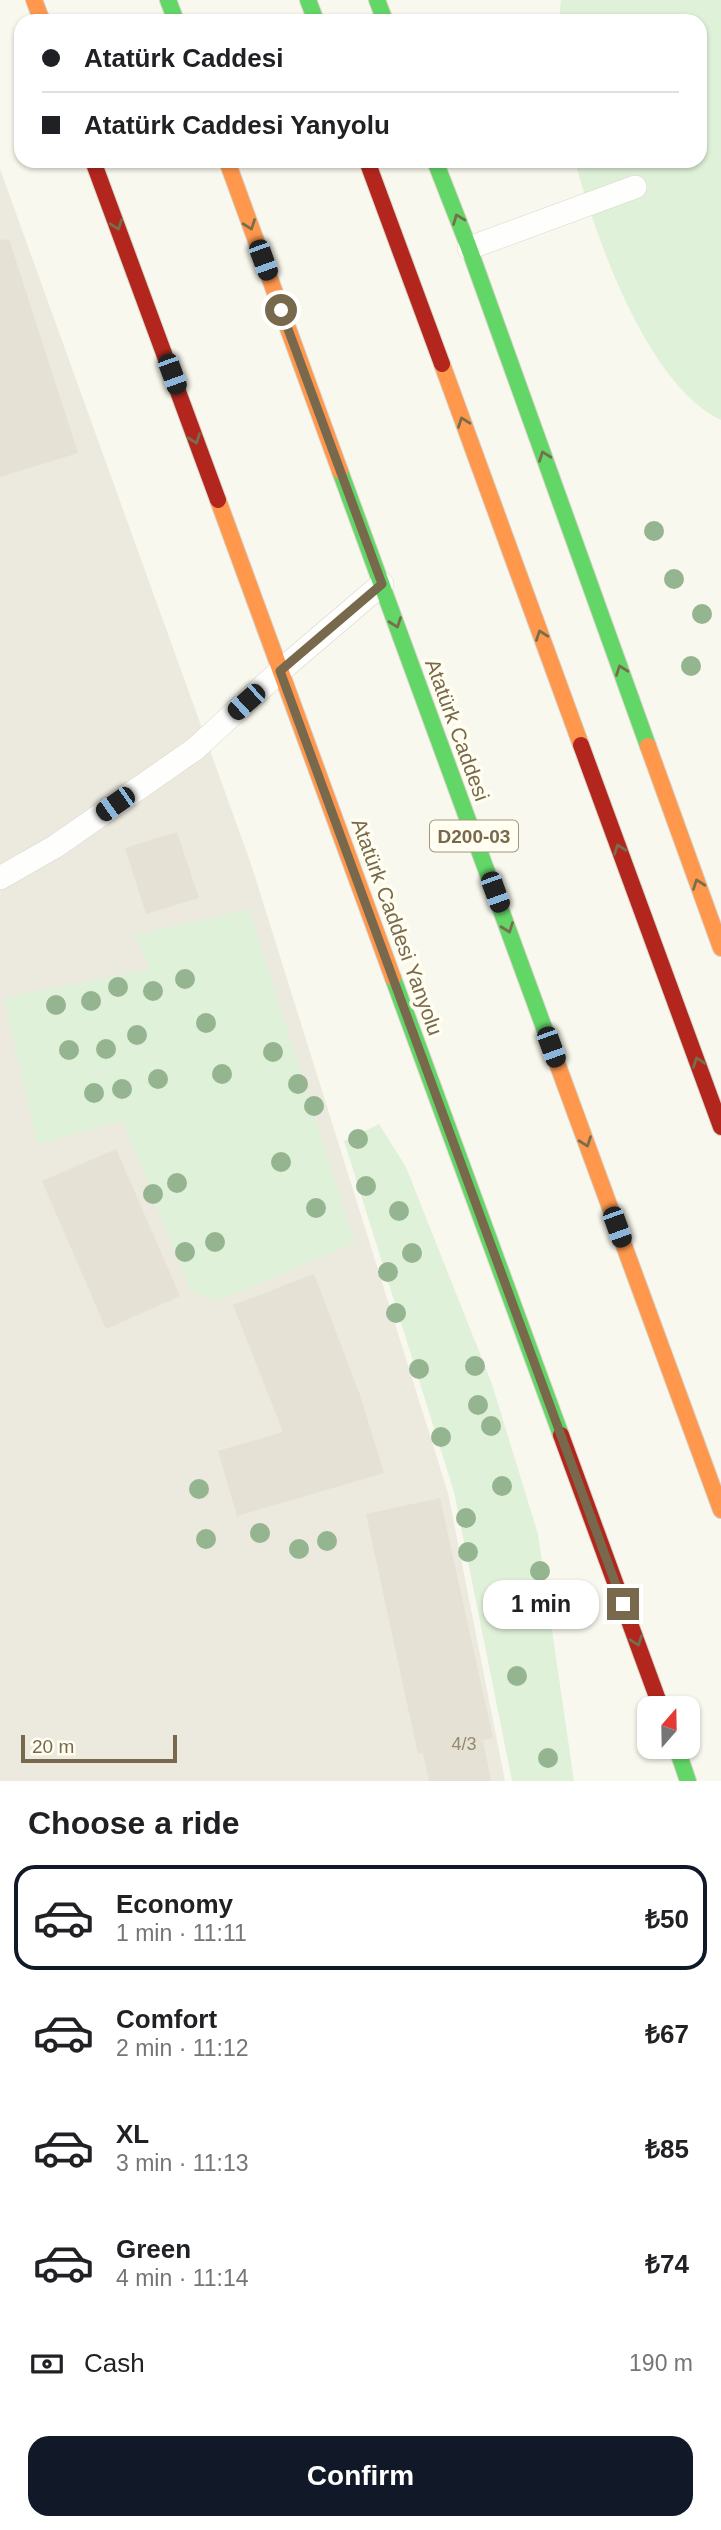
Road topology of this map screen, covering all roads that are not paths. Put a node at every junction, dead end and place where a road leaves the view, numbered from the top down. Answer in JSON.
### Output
{"nodes":[{"id":1,"x":96,"y":168,"type":"edge"},
{"id":2,"x":230,"y":168,"type":"edge"},
{"id":3,"x":370,"y":168,"type":"edge"},
{"id":4,"x":438,"y":168,"type":"edge"},
{"id":5,"x":635,"y":187,"type":"dead end"},
{"id":6,"x":469,"y":248,"type":"junction"},
{"id":7,"x":382,"y":584,"type":"junction"},
{"id":8,"x":280,"y":671,"type":"junction"},
{"id":9,"x":0,"y":878,"type":"edge"},
{"id":10,"x":721,"y":948,"type":"edge"},
{"id":11,"x":721,"y":1126,"type":"edge"},
{"id":12,"x":721,"y":1510,"type":"edge"},
{"id":13,"x":658,"y":1696,"type":"edge"},
{"id":14,"x":680,"y":1759,"type":"edge"},
{"id":15,"x":688,"y":1781,"type":"edge"}],
"edges":[{"from":1,"to":8,"type":"main road","name":"Atatürk Caddesi Yanyolu","one_way":true},
{"from":2,"to":7,"type":"main road","name":"Atatürk Caddesi","number":"D200-03","one_way":true},
{"from":11,"to":3,"type":"main road","one_way":true},
{"from":6,"to":4,"type":"main road","one_way":true},
{"from":5,"to":6,"type":"lane"},
{"from":10,"to":6,"type":"main road","one_way":true},
{"from":7,"to":8,"type":"lane"},
{"from":7,"to":12,"type":"main road","name":"Atatürk Caddesi","number":"D200-03","one_way":true},
{"from":8,"to":9,"type":"lane"},
{"from":8,"to":13,"type":"main road","name":"Atatürk Caddesi Yanyolu","one_way":true},
{"from":14,"to":15,"type":"main road"}]}
